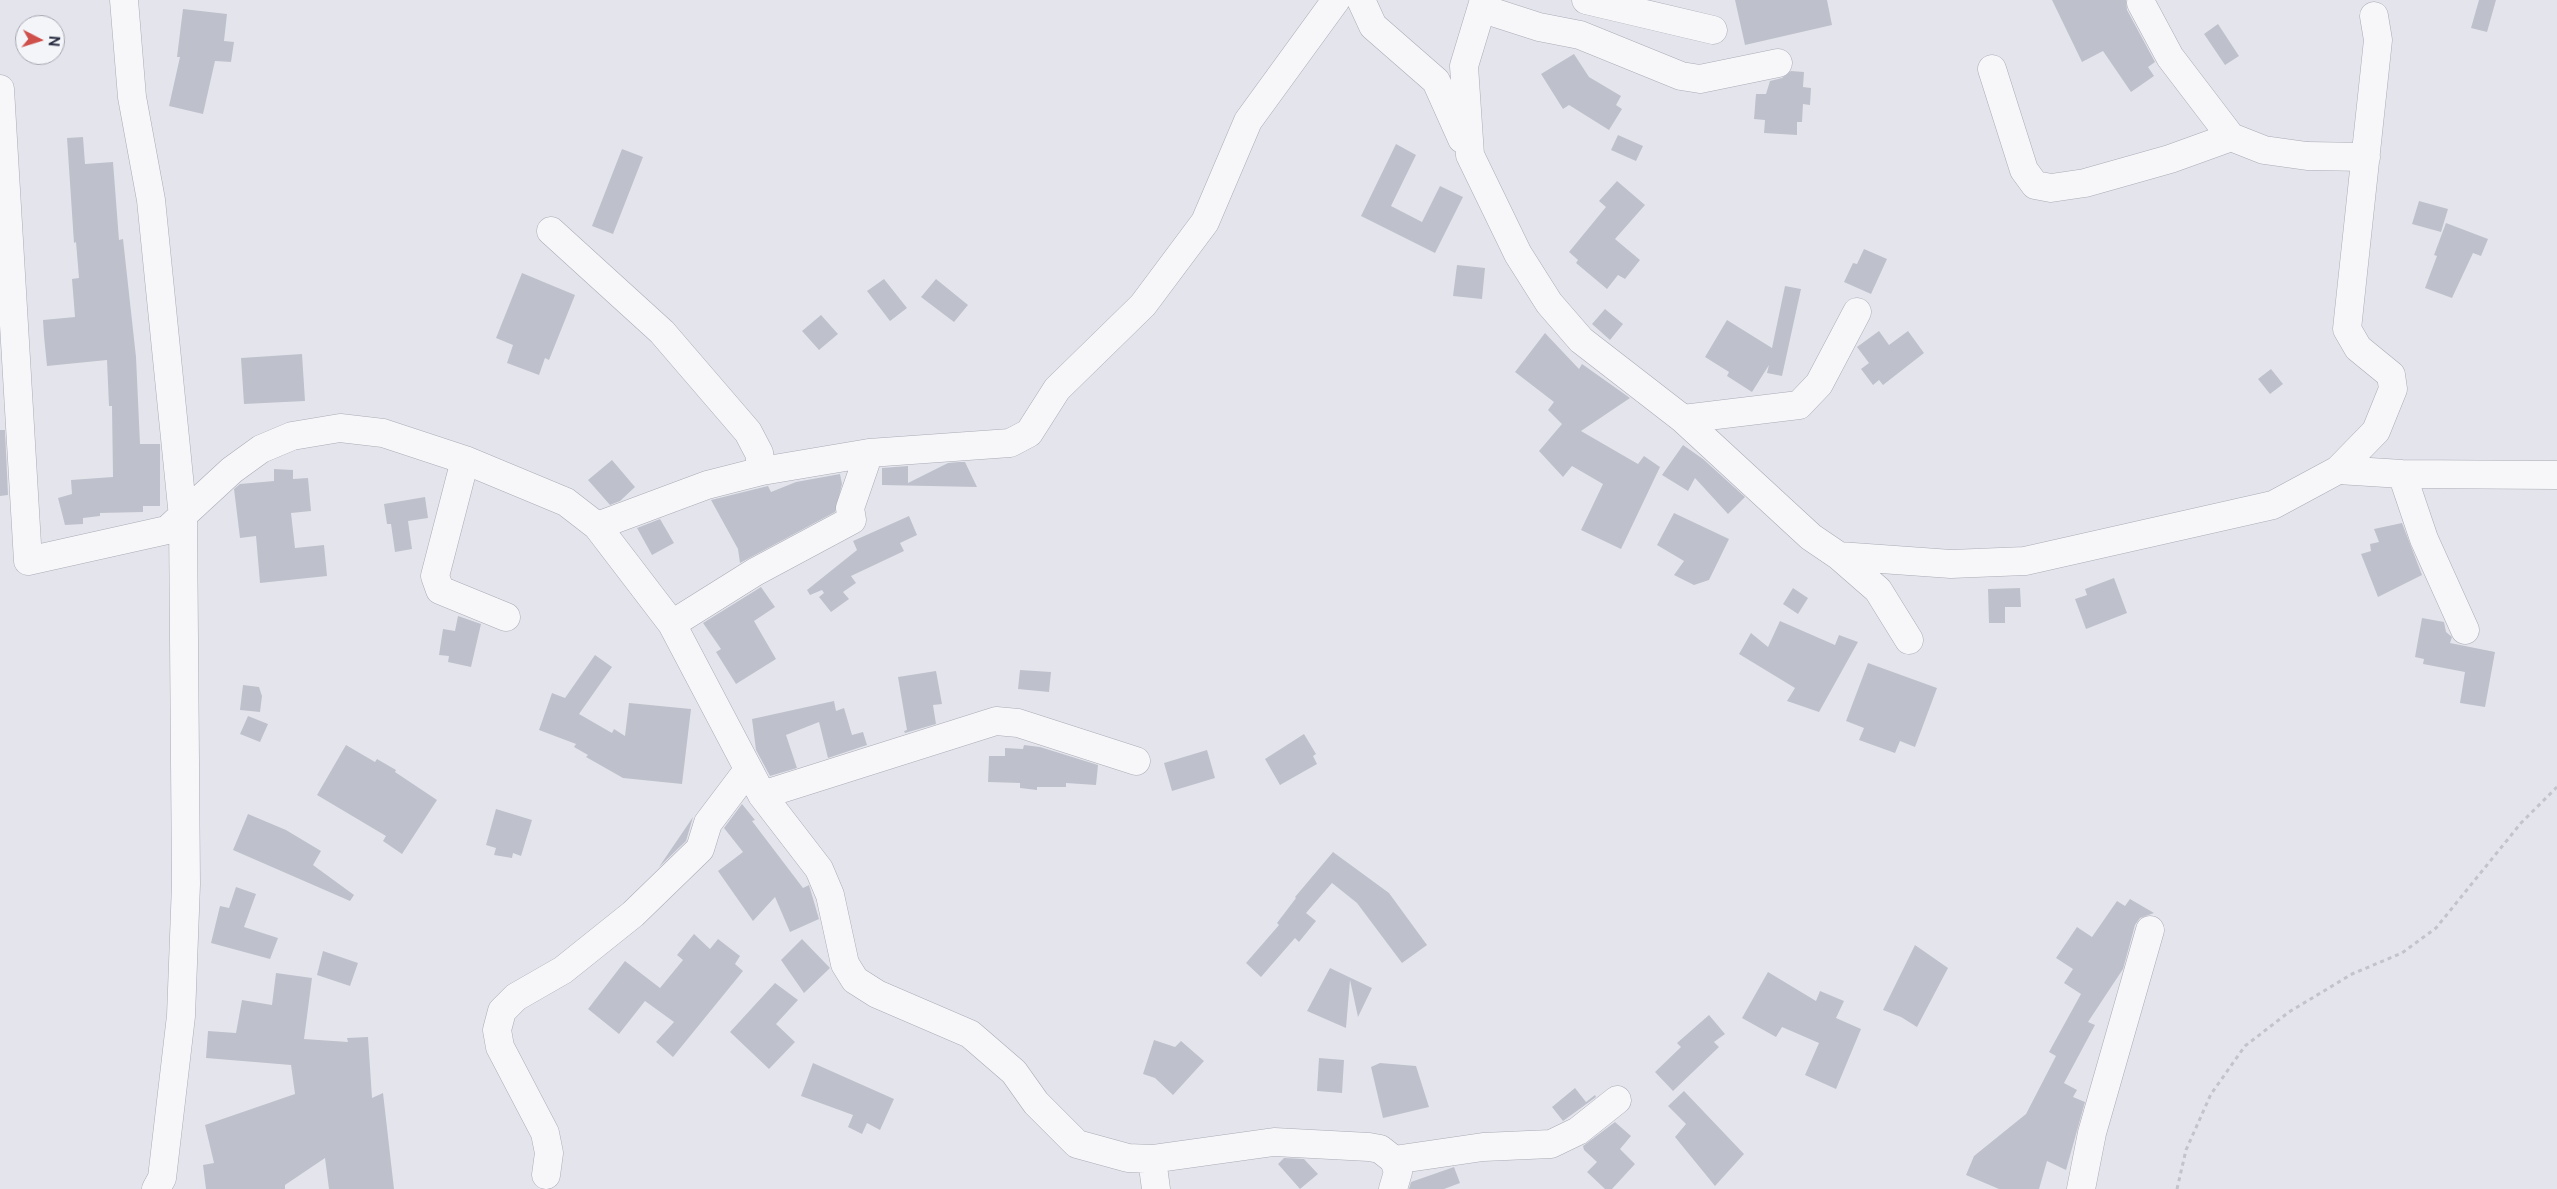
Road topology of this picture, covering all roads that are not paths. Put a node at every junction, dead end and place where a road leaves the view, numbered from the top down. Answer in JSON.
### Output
{"nodes":[{"id":1,"x":124,"y":0,"type":"edge"},
{"id":2,"x":1336,"y":0,"type":"edge"},
{"id":3,"x":1361,"y":0,"type":"edge"},
{"id":4,"x":1586,"y":0,"type":"edge"},
{"id":5,"x":2141,"y":3,"type":"dead end"},
{"id":6,"x":1484,"y":4,"type":"edge"},
{"id":7,"x":2374,"y":16,"type":"dead end"},
{"id":8,"x":1713,"y":30,"type":"dead end"},
{"id":9,"x":1778,"y":64,"type":"dead end"},
{"id":10,"x":1992,"y":69,"type":"dead end"},
{"id":11,"x":0,"y":89,"type":"edge"},
{"id":12,"x":2231,"y":137,"type":"junction"},
{"id":13,"x":1470,"y":155,"type":"junction"},
{"id":14,"x":2366,"y":157,"type":"junction"},
{"id":15,"x":551,"y":231,"type":"dead end"},
{"id":16,"x":1857,"y":312,"type":"dead end"},
{"id":17,"x":1683,"y":419,"type":"junction"},
{"id":18,"x":869,"y":453,"type":"junction"},
{"id":19,"x":465,"y":460,"type":"junction"},
{"id":20,"x":2338,"y":470,"type":"junction"},
{"id":21,"x":762,"y":471,"type":"junction"},
{"id":22,"x":2402,"y":474,"type":"junction"},
{"id":23,"x":2557,"y":475,"type":"edge"},
{"id":24,"x":184,"y":517,"type":"junction"},
{"id":25,"x":597,"y":526,"type":"junction"},
{"id":26,"x":1839,"y":556,"type":"junction"},
{"id":27,"x":506,"y":617,"type":"dead end"},
{"id":28,"x":672,"y":624,"type":"junction"},
{"id":29,"x":2465,"y":630,"type":"dead end"},
{"id":30,"x":1909,"y":640,"type":"dead end"},
{"id":31,"x":1136,"y":761,"type":"dead end"},
{"id":32,"x":748,"y":770,"type":"junction"},
{"id":33,"x":762,"y":795,"type":"junction"},
{"id":34,"x":2150,"y":930,"type":"dead end"},
{"id":35,"x":1617,"y":1100,"type":"dead end"},
{"id":36,"x":1152,"y":1159,"type":"junction"},
{"id":37,"x":1394,"y":1160,"type":"junction"},
{"id":38,"x":546,"y":1175,"type":"dead end"},
{"id":39,"x":160,"y":1185,"type":"edge"},
{"id":40,"x":1156,"y":1189,"type":"edge"},
{"id":41,"x":1392,"y":1189,"type":"edge"},
{"id":42,"x":2081,"y":1189,"type":"edge"}],
"edges":[{"from":1,"to":24,"type":"street"},
{"from":2,"to":18,"type":"street"},
{"from":3,"to":13,"type":"street"},
{"from":4,"to":8,"type":"street"},
{"from":5,"to":12,"type":"street"},
{"from":6,"to":9,"type":"street"},
{"from":6,"to":13,"type":"street"},
{"from":7,"to":14,"type":"street"},
{"from":10,"to":12,"type":"street"},
{"from":11,"to":24,"type":"street"},
{"from":12,"to":14,"type":"street"},
{"from":13,"to":17,"type":"street"},
{"from":14,"to":20,"type":"street"},
{"from":15,"to":21,"type":"street"},
{"from":16,"to":17,"type":"street"},
{"from":17,"to":26,"type":"street"},
{"from":18,"to":21,"type":"street"},
{"from":18,"to":28,"type":"street"},
{"from":19,"to":24,"type":"street"},
{"from":19,"to":25,"type":"street"},
{"from":19,"to":27,"type":"street"},
{"from":20,"to":22,"type":"street"},
{"from":20,"to":26,"type":"street"},
{"from":21,"to":25,"type":"street"},
{"from":22,"to":23,"type":"street"},
{"from":22,"to":29,"type":"street"},
{"from":24,"to":39,"type":"street"},
{"from":25,"to":28,"type":"street"},
{"from":26,"to":30,"type":"street"},
{"from":28,"to":32,"type":"street"},
{"from":31,"to":33,"type":"street"},
{"from":32,"to":33,"type":"street"},
{"from":32,"to":38,"type":"street"},
{"from":33,"to":36,"type":"street"},
{"from":34,"to":42,"type":"street"},
{"from":35,"to":37,"type":"street"},
{"from":36,"to":37,"type":"street"},
{"from":36,"to":40,"type":"street"},
{"from":37,"to":41,"type":"street"}]}
